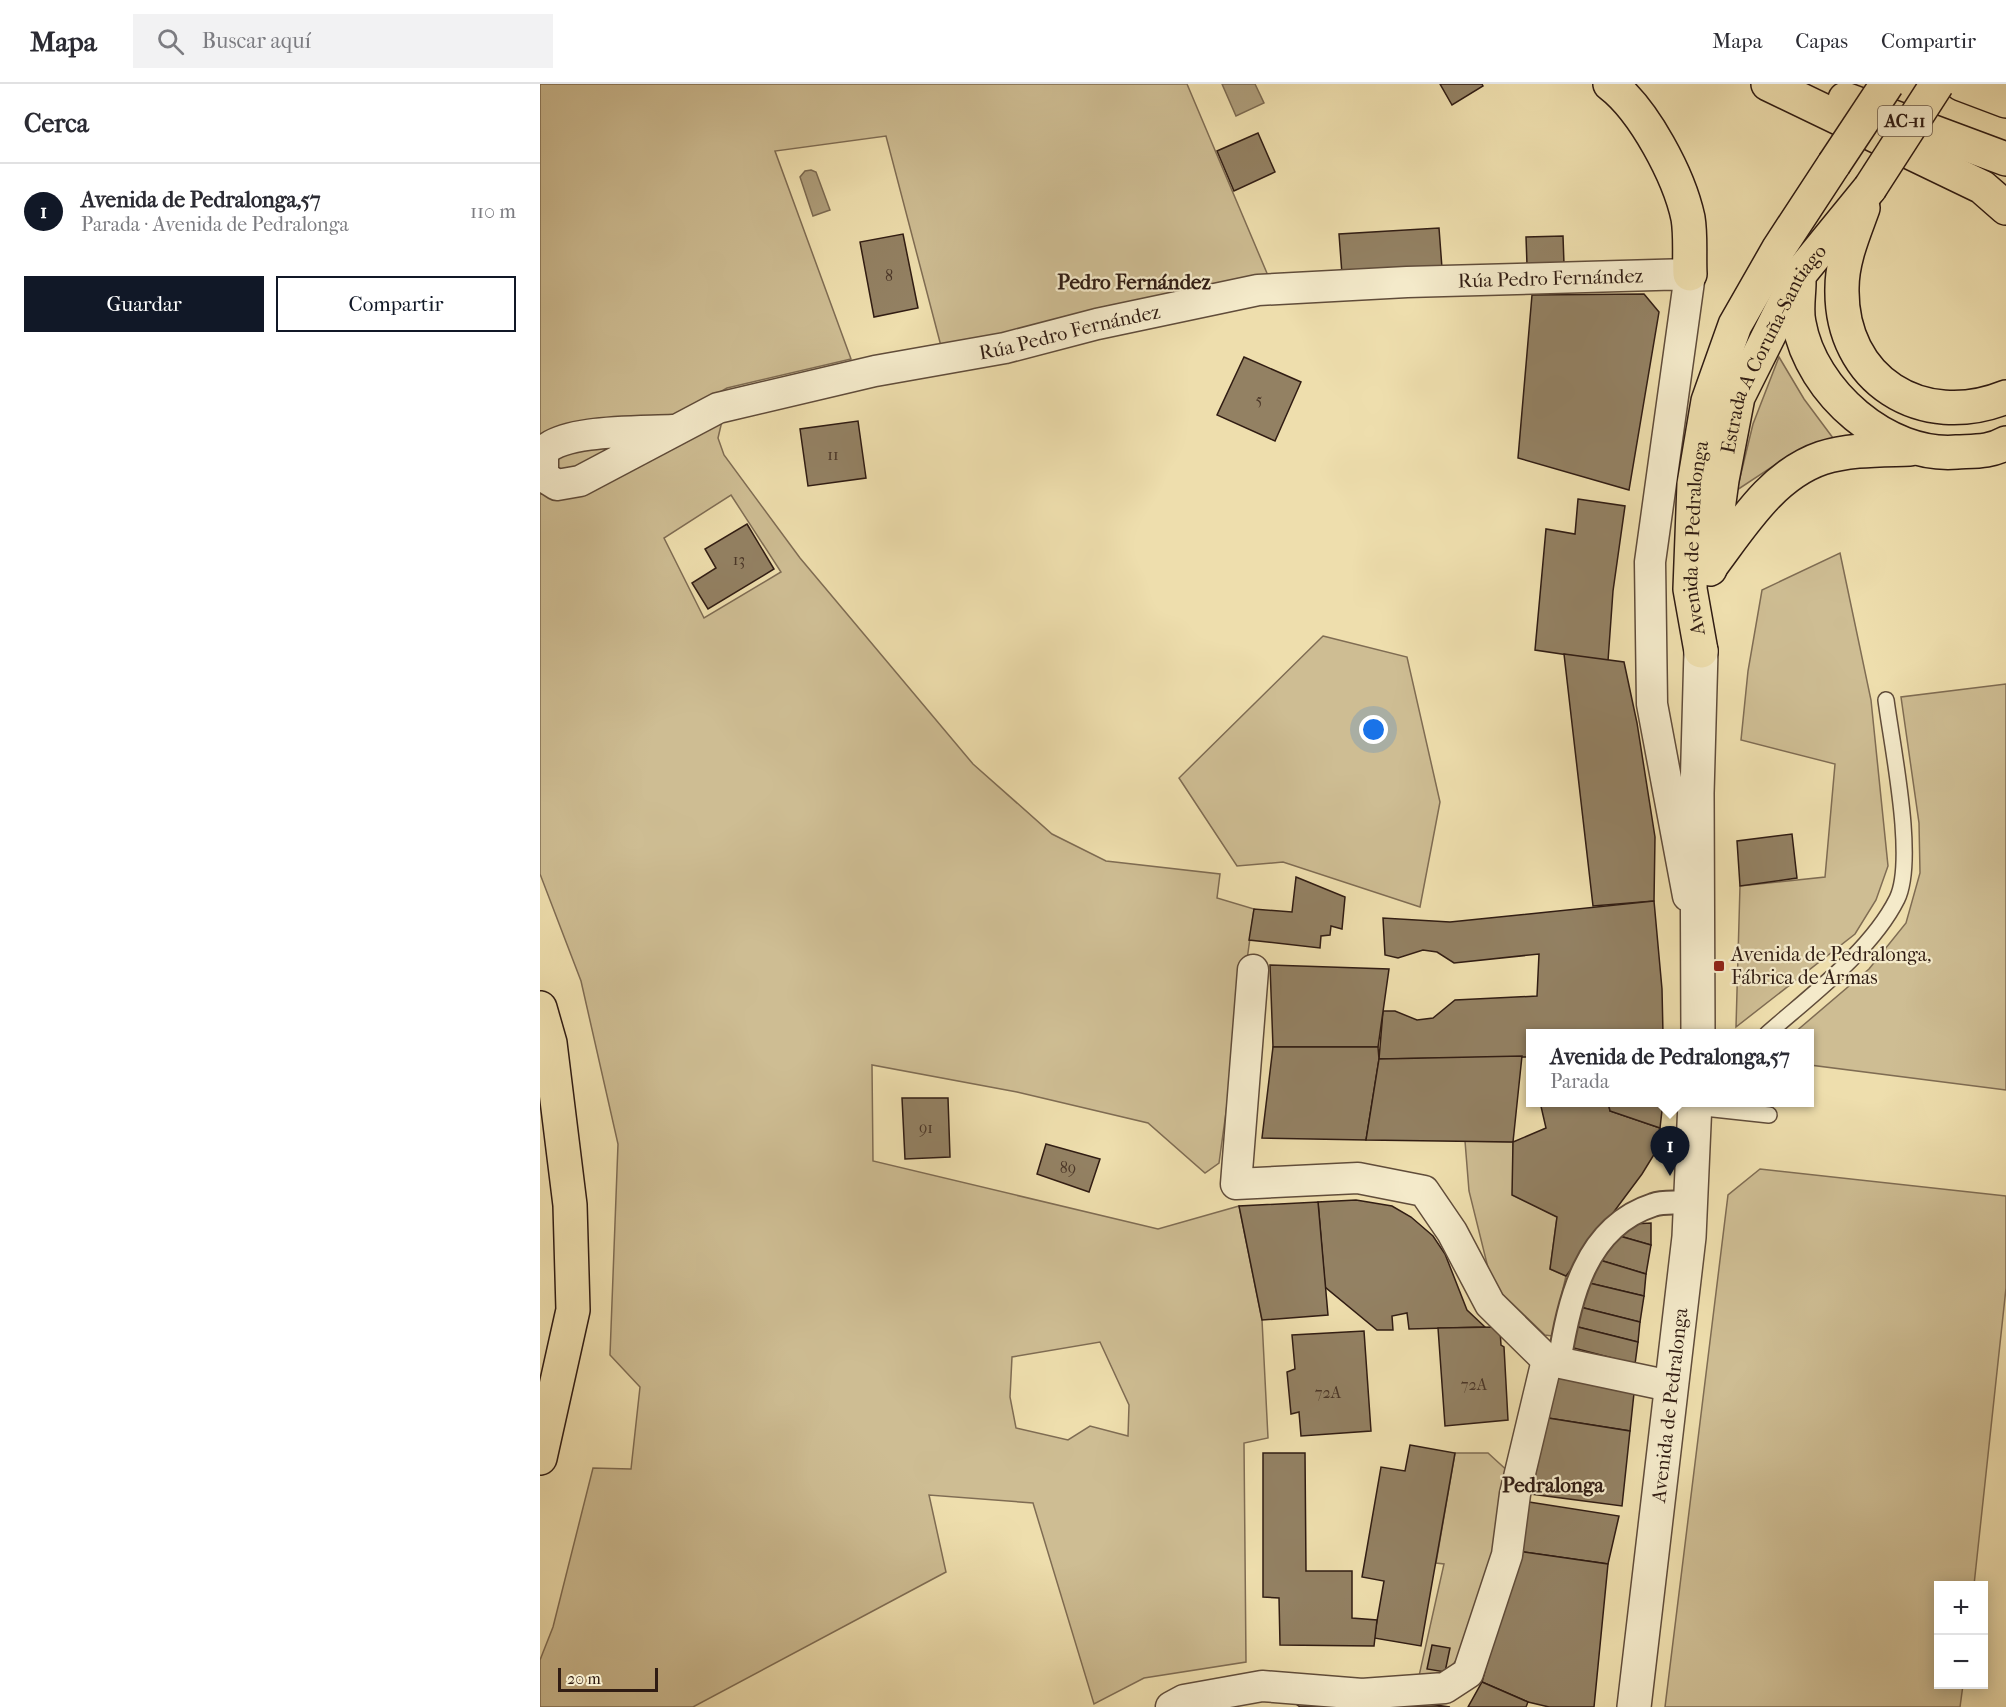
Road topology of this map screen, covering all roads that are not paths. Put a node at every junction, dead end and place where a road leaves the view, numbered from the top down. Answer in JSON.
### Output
{"nodes":[{"id":1,"x":1610,"y":84,"type":"edge"},
{"id":2,"x":1768,"y":84,"type":"edge"},
{"id":3,"x":1804,"y":84,"type":"edge"},
{"id":4,"x":1887,"y":84,"type":"edge"},
{"id":5,"x":1937,"y":84,"type":"edge"},
{"id":6,"x":1961,"y":84,"type":"edge"},
{"id":7,"x":1993,"y":84,"type":"edge"},
{"id":8,"x":2006,"y":91,"type":"edge"},
{"id":9,"x":2006,"y":101,"type":"edge"},
{"id":10,"x":2006,"y":159,"type":"edge"},
{"id":11,"x":1834,"y":164,"type":"junction"},
{"id":12,"x":1870,"y":188,"type":"junction"},
{"id":13,"x":2006,"y":208,"type":"edge"},
{"id":14,"x":1690,"y":274,"type":"junction"},
{"id":15,"x":1798,"y":275,"type":"junction"},
{"id":16,"x":2006,"y":397,"type":"edge"},
{"id":17,"x":673,"y":430,"type":"dead end"},
{"id":18,"x":2006,"y":443,"type":"edge"},
{"id":19,"x":1919,"y":449,"type":"junction"},
{"id":20,"x":1710,"y":567,"type":"junction"},
{"id":21,"x":1701,"y":651,"type":"junction"},
{"id":22,"x":1886,"y":699,"type":"dead end"},
{"id":23,"x":1698,"y":946,"type":"junction"},
{"id":24,"x":1253,"y":970,"type":"dead end"},
{"id":25,"x":540,"y":1008,"type":"edge"},
{"id":26,"x":1698,"y":1029,"type":"edge"},
{"id":27,"x":1773,"y":1029,"type":"edge"},
{"id":28,"x":1695,"y":1107,"type":"edge"},
{"id":29,"x":1741,"y":1107,"type":"edge"},
{"id":30,"x":1769,"y":1115,"type":"dead end"},
{"id":31,"x":1690,"y":1203,"type":"junction"},
{"id":32,"x":1553,"y":1361,"type":"junction"},
{"id":33,"x":1670,"y":1386,"type":"junction"},
{"id":34,"x":540,"y":1458,"type":"edge"},
{"id":35,"x":1171,"y":1707,"type":"edge"},
{"id":36,"x":1634,"y":1707,"type":"edge"}],
"edges":[{"from":1,"to":14,"type":"main road"},
{"from":2,"to":13,"type":"main road"},
{"from":3,"to":10,"type":"main road","number":"AC-11"},
{"from":4,"to":11,"type":"main road","bridge":true},
{"from":5,"to":12,"type":"main road","name":"Estrada A Coruña-Santiago","bridge":true},
{"from":6,"to":9,"type":"main road"},
{"from":7,"to":8,"type":"main road"},
{"from":11,"to":15,"type":"main road"},
{"from":11,"to":21,"type":"main road","name":"Avenida de Pedralonga"},
{"from":12,"to":15,"type":"main road","name":"Estrada A Coruña-Santiago"},
{"from":12,"to":16,"type":"main road"},
{"from":14,"to":17,"type":"street","name":"Rúa Pedro Fernández"},
{"from":14,"to":23,"type":"street","name":"Avenida de Pedralonga"},
{"from":15,"to":19,"type":"main road"},
{"from":15,"to":20,"type":"main road","name":"Estrada A Coruña-Santiago"},
{"from":18,"to":19,"type":"main road"},
{"from":19,"to":20,"type":"main road"},
{"from":20,"to":21,"type":"main road","name":"Estrada A Coruña-Santiago"},
{"from":21,"to":23,"type":"street","name":"Avenida de Pedralonga"},
{"from":22,"to":27,"type":"lane"},
{"from":23,"to":26,"type":"street","name":"Avenida de Pedralonga"},
{"from":24,"to":32,"type":"street"},
{"from":25,"to":34,"type":"main road"},
{"from":28,"to":31,"type":"street","name":"Avenida de Pedralonga"},
{"from":29,"to":30,"type":"lane"},
{"from":31,"to":32,"type":"street"},
{"from":31,"to":33,"type":"street","name":"Avenida de Pedralonga"},
{"from":32,"to":33,"type":"street"},
{"from":32,"to":35,"type":"street"},
{"from":33,"to":36,"type":"street","name":"Avenida de Pedralonga"}]}
